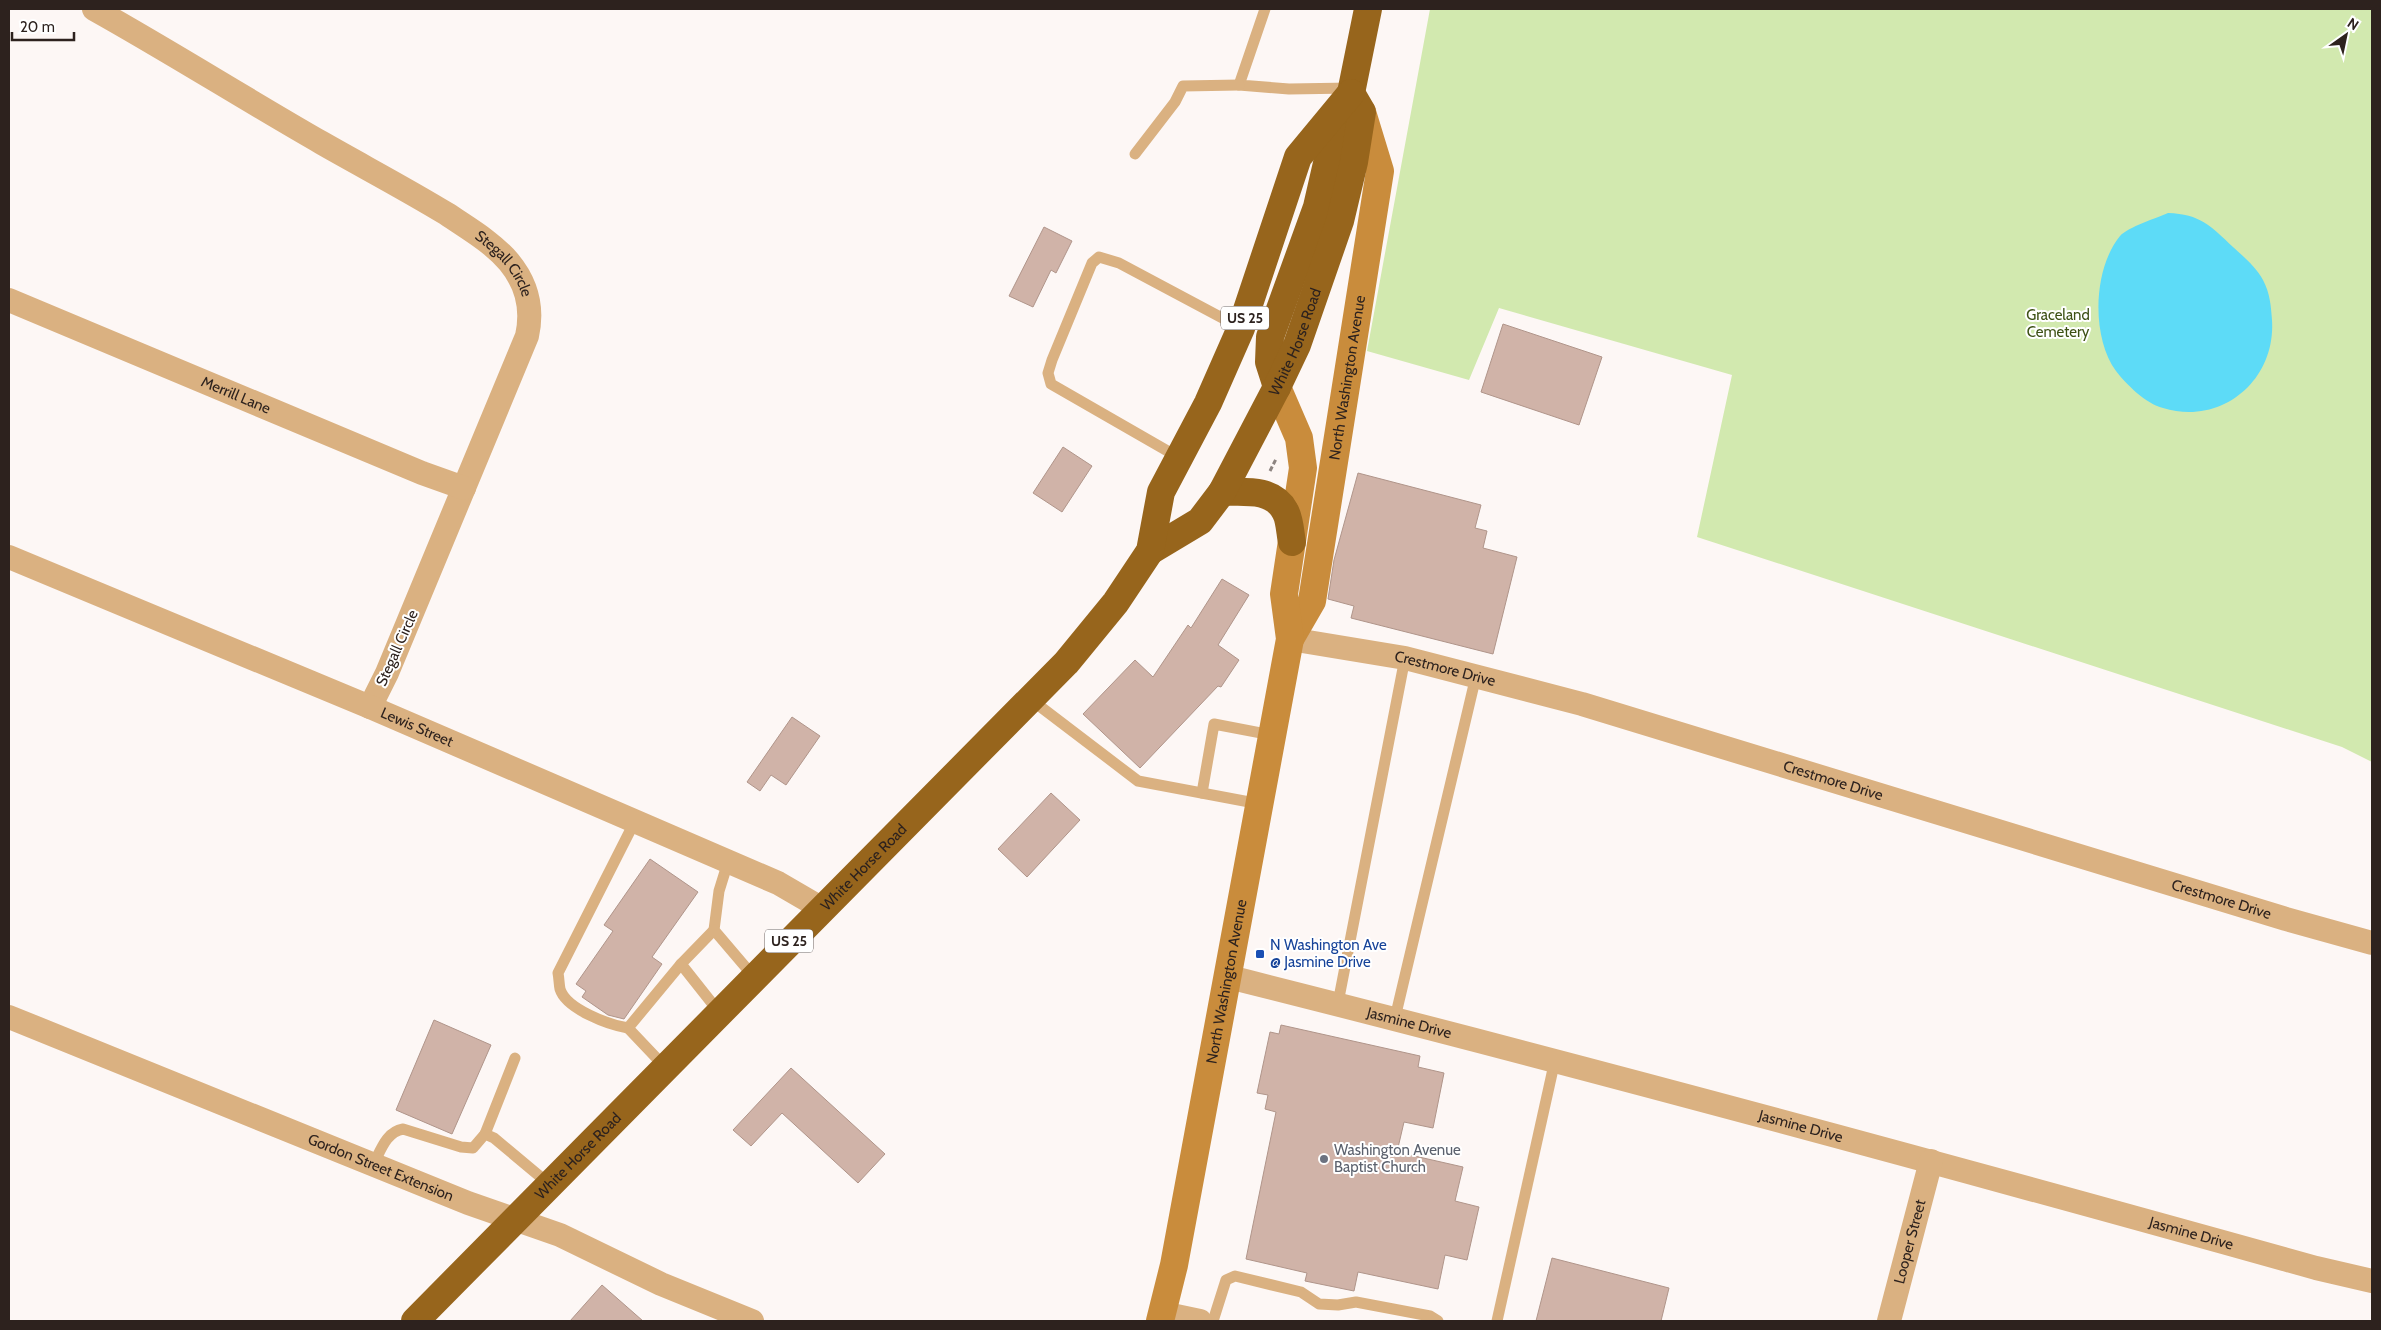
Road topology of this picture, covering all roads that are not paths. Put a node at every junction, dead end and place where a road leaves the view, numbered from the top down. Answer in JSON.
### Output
{"nodes":[{"id":1,"x":94,"y":9,"type":"edge"},
{"id":2,"x":1265,"y":9,"type":"edge"},
{"id":3,"x":1368,"y":9,"type":"edge"},
{"id":4,"x":1239,"y":85,"type":"junction"},
{"id":5,"x":1355,"y":98,"type":"junction"},
{"id":6,"x":1134,"y":154,"type":"dead end"},
{"id":7,"x":9,"y":300,"type":"edge"},
{"id":8,"x":1241,"y":328,"type":"junction"},
{"id":9,"x":1277,"y":387,"type":"junction"},
{"id":10,"x":1178,"y":457,"type":"junction"},
{"id":11,"x":464,"y":488,"type":"junction"},
{"id":12,"x":1222,"y":492,"type":"junction"},
{"id":13,"x":1292,"y":542,"type":"junction"},
{"id":14,"x":1150,"y":550,"type":"junction"},
{"id":15,"x":9,"y":557,"type":"edge"},
{"id":16,"x":1290,"y":639,"type":"junction"},
{"id":17,"x":1405,"y":658,"type":"junction"},
{"id":18,"x":1476,"y":676,"type":"junction"},
{"id":19,"x":1029,"y":698,"type":"junction"},
{"id":20,"x":370,"y":707,"type":"junction"},
{"id":21,"x":1272,"y":736,"type":"junction"},
{"id":22,"x":1202,"y":793,"type":"junction"},
{"id":23,"x":1260,"y":804,"type":"junction"},
{"id":24,"x":635,"y":821,"type":"junction"},
{"id":25,"x":728,"y":862,"type":"junction"},
{"id":26,"x":821,"y":908,"type":"junction"},
{"id":27,"x":714,"y":930,"type":"junction"},
{"id":28,"x":2372,"y":942,"type":"edge"},
{"id":29,"x":681,"y":964,"type":"junction"},
{"id":30,"x":1228,"y":976,"type":"junction"},
{"id":31,"x":754,"y":977,"type":"junction"},
{"id":32,"x":1338,"y":1003,"type":"junction"},
{"id":33,"x":719,"y":1012,"type":"junction"},
{"id":34,"x":9,"y":1018,"type":"edge"},
{"id":35,"x":1395,"y":1018,"type":"junction"},
{"id":36,"x":628,"y":1028,"type":"junction"},
{"id":37,"x":515,"y":1058,"type":"dead end"},
{"id":38,"x":1555,"y":1060,"type":"junction"},
{"id":39,"x":664,"y":1067,"type":"junction"},
{"id":40,"x":485,"y":1134,"type":"junction"},
{"id":41,"x":1931,"y":1161,"type":"junction"},
{"id":42,"x":373,"y":1164,"type":"junction"},
{"id":43,"x":548,"y":1184,"type":"junction"},
{"id":44,"x":516,"y":1219,"type":"junction"},
{"id":45,"x":2372,"y":1281,"type":"edge"},
{"id":46,"x":1161,"y":1317,"type":"edge"},
{"id":47,"x":415,"y":1321,"type":"edge"},
{"id":48,"x":752,"y":1321,"type":"edge"},
{"id":49,"x":1200,"y":1321,"type":"edge"},
{"id":50,"x":1213,"y":1321,"type":"edge"},
{"id":51,"x":1438,"y":1321,"type":"edge"},
{"id":52,"x":1497,"y":1321,"type":"edge"},
{"id":53,"x":1889,"y":1321,"type":"edge"}],
"edges":[{"from":1,"to":11,"type":"street","name":"Stegall Circle"},
{"from":2,"to":4,"type":"lane"},
{"from":3,"to":5,"type":"highway","name":"White Horse Road","number":"US 25"},
{"from":4,"to":5,"type":"lane"},
{"from":4,"to":6,"type":"lane"},
{"from":5,"to":8,"type":"highway","name":"White Horse Road","number":"US 25"},
{"from":5,"to":9,"type":"highway"},
{"from":5,"to":16,"type":"main road","name":"North Washington Avenue"},
{"from":7,"to":11,"type":"street","name":"Merrill Lane"},
{"from":8,"to":10,"type":"highway","name":"White Horse Road","number":"US 25"},
{"from":8,"to":10,"type":"lane"},
{"from":9,"to":12,"type":"highway","name":"White Horse Road","number":"US 25"},
{"from":9,"to":13,"type":"main road","name":"North Washington Avenue"},
{"from":10,"to":14,"type":"highway","name":"White Horse Road","number":"US 25"},
{"from":11,"to":20,"type":"street","name":"Stegall Circle"},
{"from":12,"to":13,"type":"highway"},
{"from":12,"to":14,"type":"highway","name":"White Horse Road","number":"US 25"},
{"from":13,"to":16,"type":"main road","name":"North Washington Avenue"},
{"from":14,"to":19,"type":"highway","name":"White Horse Road","number":"US 25"},
{"from":15,"to":20,"type":"street","name":"Lewis Street"},
{"from":16,"to":17,"type":"street","name":"Crestmore Drive"},
{"from":16,"to":21,"type":"main road","name":"North Washington Avenue"},
{"from":17,"to":18,"type":"street","name":"Crestmore Drive"},
{"from":17,"to":32,"type":"lane"},
{"from":18,"to":28,"type":"street","name":"Crestmore Drive"},
{"from":18,"to":35,"type":"lane"},
{"from":19,"to":22,"type":"lane"},
{"from":19,"to":26,"type":"highway","name":"White Horse Road","number":"US 25"},
{"from":20,"to":24,"type":"street","name":"Lewis Street"},
{"from":21,"to":22,"type":"lane"},
{"from":21,"to":23,"type":"main road","name":"North Washington Avenue"},
{"from":22,"to":23,"type":"lane"},
{"from":23,"to":30,"type":"main road","name":"North Washington Avenue"},
{"from":24,"to":25,"type":"street","name":"Lewis Street"},
{"from":24,"to":36,"type":"lane"},
{"from":25,"to":26,"type":"street","name":"Lewis Street"},
{"from":25,"to":27,"type":"lane"},
{"from":26,"to":31,"type":"highway","name":"White Horse Road","number":"US 25"},
{"from":27,"to":29,"type":"lane"},
{"from":27,"to":31,"type":"lane"},
{"from":29,"to":33,"type":"lane"},
{"from":29,"to":36,"type":"lane"},
{"from":30,"to":32,"type":"street","name":"Jasmine Drive"},
{"from":30,"to":46,"type":"main road","name":"North Washington Avenue"},
{"from":31,"to":33,"type":"highway","name":"White Horse Road","number":"US 25"},
{"from":32,"to":35,"type":"street","name":"Jasmine Drive"},
{"from":33,"to":39,"type":"highway","name":"White Horse Road","number":"US 25"},
{"from":34,"to":42,"type":"street","name":"Gordon Street Extension"},
{"from":35,"to":38,"type":"street","name":"Jasmine Drive"},
{"from":36,"to":39,"type":"lane"},
{"from":37,"to":40,"type":"lane"},
{"from":38,"to":41,"type":"street","name":"Jasmine Drive"},
{"from":38,"to":52,"type":"lane"},
{"from":39,"to":43,"type":"highway","name":"White Horse Road","number":"US 25"},
{"from":40,"to":42,"type":"lane"},
{"from":40,"to":43,"type":"lane"},
{"from":41,"to":45,"type":"street","name":"Jasmine Drive"},
{"from":41,"to":53,"type":"street","name":"Looper Street"},
{"from":42,"to":44,"type":"street","name":"Gordon Street Extension"},
{"from":43,"to":44,"type":"highway","name":"White Horse Road","number":"US 25"},
{"from":44,"to":47,"type":"highway","name":"White Horse Road","number":"US 25"},
{"from":44,"to":48,"type":"street","name":"Gordon Street Extension"},
{"from":46,"to":49,"type":"street"},
{"from":50,"to":51,"type":"lane"}]}
